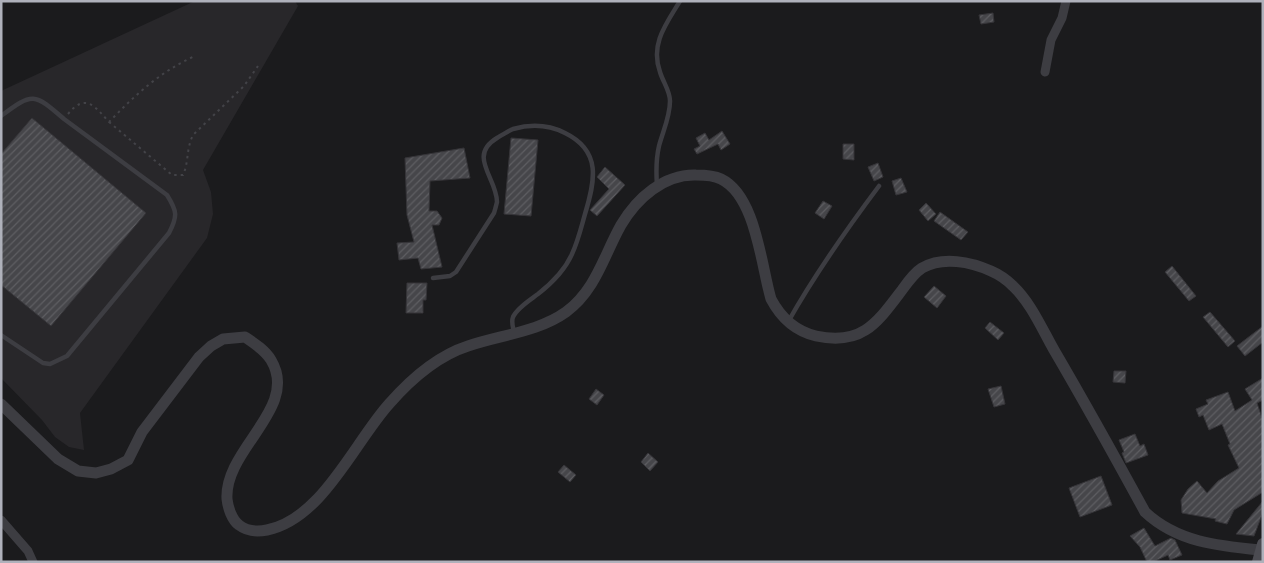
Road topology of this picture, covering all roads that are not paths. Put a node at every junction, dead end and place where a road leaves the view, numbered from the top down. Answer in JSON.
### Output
{"nodes":[{"id":1,"x":680,"y":1,"type":"edge"},
{"id":2,"x":1066,"y":1,"type":"edge"},
{"id":3,"x":1045,"y":72,"type":"dead end"},
{"id":4,"x":1,"y":116,"type":"edge"},
{"id":5,"x":657,"y":185,"type":"junction"},
{"id":6,"x":879,"y":186,"type":"dead end"},
{"id":7,"x":433,"y":278,"type":"dead end"},
{"id":8,"x":788,"y":323,"type":"junction"},
{"id":9,"x":514,"y":334,"type":"junction"},
{"id":10,"x":1,"y":335,"type":"edge"},
{"id":11,"x":1,"y":404,"type":"edge"},
{"id":12,"x":1,"y":520,"type":"edge"},
{"id":13,"x":1260,"y":552,"type":"edge"},
{"id":14,"x":33,"y":562,"type":"edge"}],
"edges":[{"from":1,"to":5,"type":"lane"},
{"from":2,"to":3,"type":"street"},
{"from":4,"to":10,"type":"lane"},
{"from":5,"to":8,"type":"street"},
{"from":5,"to":9,"type":"street"},
{"from":6,"to":8,"type":"lane"},
{"from":7,"to":9,"type":"lane"},
{"from":8,"to":13,"type":"street"},
{"from":9,"to":11,"type":"street"},
{"from":12,"to":14,"type":"street"}]}
